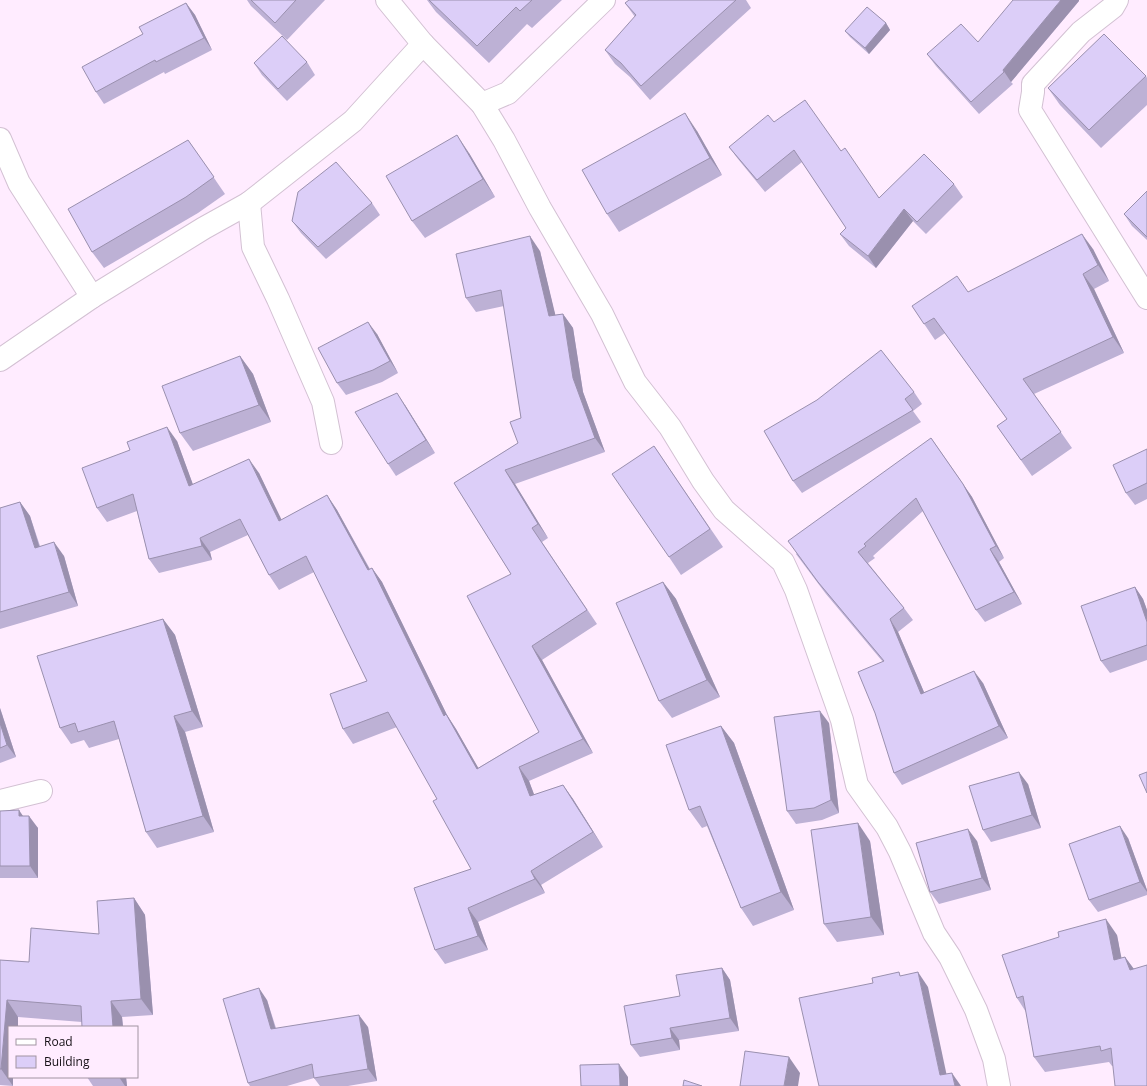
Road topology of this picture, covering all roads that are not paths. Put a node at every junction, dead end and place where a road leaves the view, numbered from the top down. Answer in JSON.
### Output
{"nodes":[{"id":1,"x":387,"y":0,"type":"edge"},
{"id":2,"x":604,"y":0,"type":"edge"},
{"id":3,"x":1117,"y":0,"type":"edge"},
{"id":4,"x":423,"y":44,"type":"junction"},
{"id":5,"x":482,"y":104,"type":"junction"},
{"id":6,"x":0,"y":139,"type":"edge"},
{"id":7,"x":249,"y":203,"type":"junction"},
{"id":8,"x":92,"y":297,"type":"junction"},
{"id":9,"x":1147,"y":298,"type":"edge"},
{"id":10,"x":0,"y":360,"type":"edge"},
{"id":11,"x":331,"y":443,"type":"dead end"},
{"id":12,"x":41,"y":791,"type":"dead end"},
{"id":13,"x":0,"y":801,"type":"edge"},
{"id":14,"x":999,"y":1086,"type":"edge"}],
"edges":[{"from":1,"to":4,"type":"street"},
{"from":2,"to":5,"type":"street"},
{"from":3,"to":9,"type":"street"},
{"from":4,"to":5,"type":"street"},
{"from":4,"to":7,"type":"street"},
{"from":5,"to":14,"type":"street"},
{"from":6,"to":8,"type":"street"},
{"from":7,"to":8,"type":"street"},
{"from":7,"to":11,"type":"street"},
{"from":8,"to":10,"type":"street"},
{"from":12,"to":13,"type":"street"}]}
